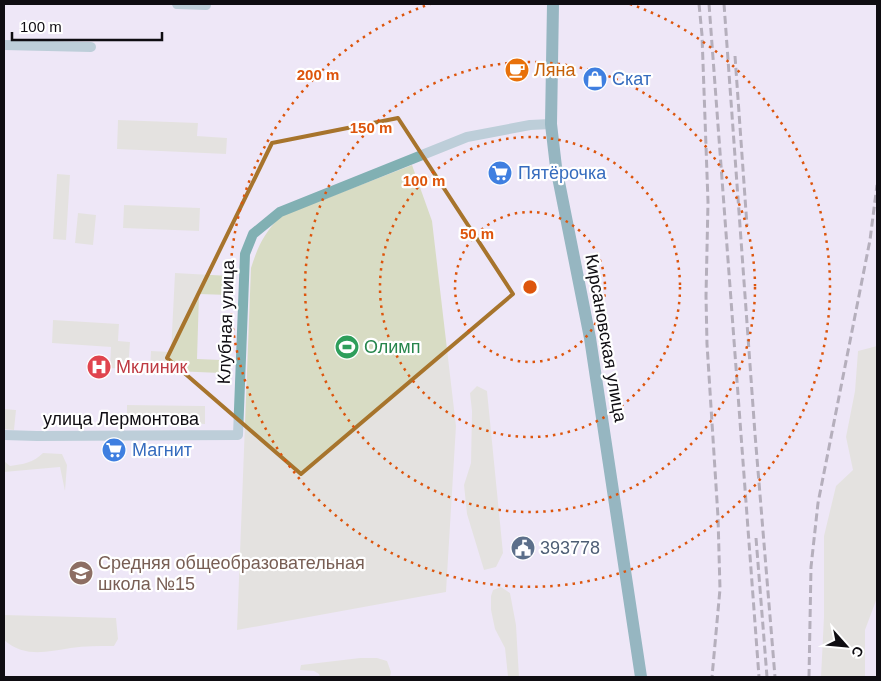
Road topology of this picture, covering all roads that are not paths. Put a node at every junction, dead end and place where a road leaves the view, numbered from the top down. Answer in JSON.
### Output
{"nodes":[{"id":1,"x":177,"y":4,"type":"edge"},
{"id":2,"x":553,"y":4,"type":"edge"},
{"id":3,"x":206,"y":5,"type":"edge"},
{"id":4,"x":4,"y":45,"type":"edge"},
{"id":5,"x":91,"y":47,"type":"dead end"},
{"id":6,"x":551,"y":124,"type":"junction"},
{"id":7,"x":4,"y":435,"type":"edge"},
{"id":8,"x":238,"y":435,"type":"joint"},
{"id":9,"x":641,"y":677,"type":"edge"}],
"edges":[{"from":1,"to":3,"type":"street"},
{"from":2,"to":6,"type":"main road","name":"Кирсановская улица"},
{"from":4,"to":5,"type":"street"},
{"from":6,"to":8,"type":"street","name":"Клубная улица"},
{"from":6,"to":9,"type":"main road","name":"Кирсановская улица"},
{"from":7,"to":8,"type":"street","name":"улица Лермонтова"}]}
